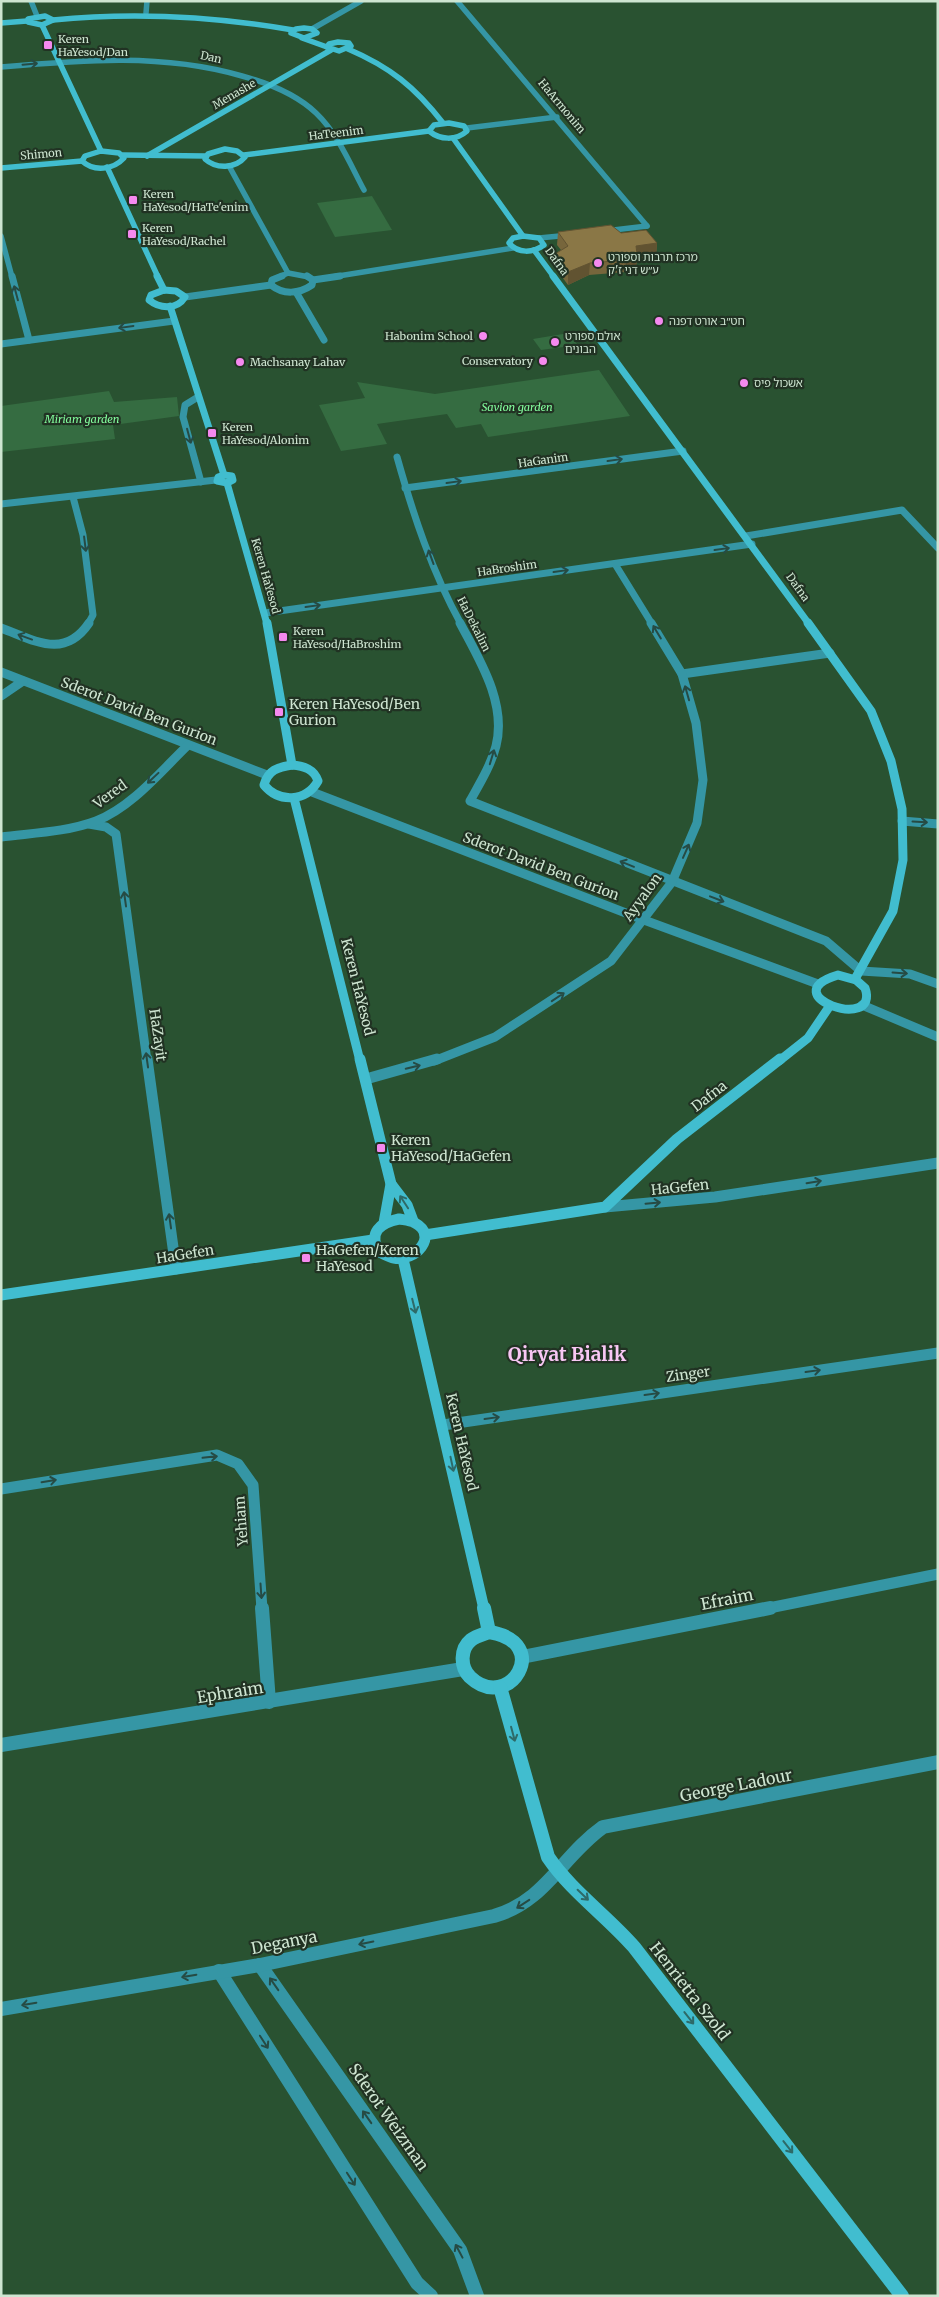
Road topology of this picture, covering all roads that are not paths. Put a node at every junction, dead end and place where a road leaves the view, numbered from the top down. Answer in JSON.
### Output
{"nodes":[{"id":1,"x":31,"y":1,"type":"edge"},
{"id":2,"x":147,"y":1,"type":"edge"},
{"id":3,"x":361,"y":1,"type":"edge"},
{"id":4,"x":457,"y":1,"type":"edge"},
{"id":5,"x":146,"y":13,"type":"junction"},
{"id":6,"x":37,"y":16,"type":"junction"},
{"id":7,"x":28,"y":20,"type":"junction"},
{"id":8,"x":52,"y":20,"type":"junction"},
{"id":9,"x":1,"y":23,"type":"edge"},
{"id":10,"x":42,"y":24,"type":"junction"},
{"id":11,"x":293,"y":30,"type":"junction"},
{"id":12,"x":315,"y":30,"type":"junction"},
{"id":13,"x":325,"y":35,"type":"dead end"},
{"id":14,"x":298,"y":37,"type":"junction"},
{"id":15,"x":334,"y":38,"type":"dead end"},
{"id":16,"x":342,"y":42,"type":"junction"},
{"id":17,"x":329,"y":48,"type":"junction"},
{"id":18,"x":348,"y":49,"type":"junction"},
{"id":19,"x":60,"y":62,"type":"junction"},
{"id":20,"x":1,"y":67,"type":"edge"},
{"id":21,"x":270,"y":85,"type":"junction"},
{"id":22,"x":557,"y":117,"type":"junction"},
{"id":23,"x":443,"y":123,"type":"junction"},
{"id":24,"x":467,"y":128,"type":"junction"},
{"id":25,"x":430,"y":131,"type":"junction"},
{"id":26,"x":453,"y":138,"type":"junction"},
{"id":27,"x":338,"y":143,"type":"junction"},
{"id":28,"x":101,"y":151,"type":"junction"},
{"id":29,"x":244,"y":155,"type":"junction"},
{"id":30,"x":123,"y":156,"type":"junction"},
{"id":31,"x":147,"y":156,"type":"junction"},
{"id":32,"x":205,"y":156,"type":"junction"},
{"id":33,"x":82,"y":161,"type":"junction"},
{"id":34,"x":229,"y":166,"type":"junction"},
{"id":35,"x":107,"y":167,"type":"junction"},
{"id":36,"x":1,"y":168,"type":"edge"},
{"id":37,"x":364,"y":190,"type":"dead end"},
{"id":38,"x":598,"y":232,"type":"edge"},
{"id":39,"x":578,"y":234,"type":"edge"},
{"id":40,"x":1,"y":236,"type":"edge"},
{"id":41,"x":523,"y":236,"type":"junction"},
{"id":42,"x":539,"y":238,"type":"junction"},
{"id":43,"x":513,"y":248,"type":"junction"},
{"id":44,"x":534,"y":250,"type":"junction"},
{"id":45,"x":288,"y":273,"type":"junction"},
{"id":46,"x":313,"y":280,"type":"junction"},
{"id":47,"x":272,"y":285,"type":"junction"},
{"id":48,"x":164,"y":290,"type":"junction"},
{"id":49,"x":296,"y":292,"type":"junction"},
{"id":50,"x":185,"y":296,"type":"junction"},
{"id":51,"x":170,"y":306,"type":"junction"},
{"id":52,"x":174,"y":321,"type":"junction"},
{"id":53,"x":29,"y":340,"type":"junction"},
{"id":54,"x":324,"y":340,"type":"dead end"},
{"id":55,"x":1,"y":344,"type":"edge"},
{"id":56,"x":198,"y":397,"type":"junction"},
{"id":57,"x":683,"y":451,"type":"junction"},
{"id":58,"x":397,"y":457,"type":"dead end"},
{"id":59,"x":224,"y":475,"type":"junction"},
{"id":60,"x":216,"y":480,"type":"junction"},
{"id":61,"x":201,"y":482,"type":"junction"},
{"id":62,"x":227,"y":484,"type":"junction"},
{"id":63,"x":406,"y":488,"type":"junction"},
{"id":64,"x":73,"y":497,"type":"junction"},
{"id":65,"x":1,"y":504,"type":"edge"},
{"id":66,"x":746,"y":536,"type":"junction"},
{"id":67,"x":752,"y":544,"type":"junction"},
{"id":68,"x":938,"y":548,"type":"edge"},
{"id":69,"x":615,"y":564,"type":"junction"},
{"id":70,"x":443,"y":588,"type":"junction"},
{"id":71,"x":265,"y":613,"type":"junction"},
{"id":72,"x":1,"y":628,"type":"edge"},
{"id":73,"x":830,"y":653,"type":"junction"},
{"id":74,"x":1,"y":672,"type":"edge"},
{"id":75,"x":682,"y":674,"type":"junction"},
{"id":76,"x":23,"y":681,"type":"junction"},
{"id":77,"x":1,"y":696,"type":"edge"},
{"id":78,"x":188,"y":745,"type":"junction"},
{"id":79,"x":292,"y":764,"type":"junction"},
{"id":80,"x":267,"y":775,"type":"junction"},
{"id":81,"x":312,"y":792,"type":"junction"},
{"id":82,"x":294,"y":798,"type":"junction"},
{"id":83,"x":902,"y":821,"type":"junction"},
{"id":84,"x":89,"y":824,"type":"junction"},
{"id":85,"x":938,"y":824,"type":"edge"},
{"id":86,"x":1,"y":837,"type":"edge"},
{"id":87,"x":672,"y":882,"type":"junction"},
{"id":88,"x":644,"y":920,"type":"junction"},
{"id":89,"x":858,"y":975,"type":"junction"},
{"id":90,"x":818,"y":984,"type":"junction"},
{"id":91,"x":938,"y":984,"type":"edge"},
{"id":92,"x":862,"y":1005,"type":"junction"},
{"id":93,"x":829,"y":1007,"type":"junction"},
{"id":94,"x":938,"y":1037,"type":"edge"},
{"id":95,"x":366,"y":1079,"type":"junction"},
{"id":96,"x":938,"y":1163,"type":"edge"},
{"id":97,"x":391,"y":1184,"type":"junction"},
{"id":98,"x":605,"y":1207,"type":"junction"},
{"id":99,"x":413,"y":1221,"type":"junction"},
{"id":100,"x":384,"y":1223,"type":"junction"},
{"id":101,"x":425,"y":1234,"type":"junction"},
{"id":102,"x":373,"y":1240,"type":"junction"},
{"id":103,"x":403,"y":1259,"type":"junction"},
{"id":104,"x":176,"y":1269,"type":"junction"},
{"id":105,"x":1,"y":1295,"type":"edge"},
{"id":106,"x":938,"y":1353,"type":"edge"},
{"id":107,"x":443,"y":1425,"type":"junction"},
{"id":108,"x":1,"y":1489,"type":"edge"},
{"id":109,"x":938,"y":1574,"type":"edge"},
{"id":110,"x":489,"y":1632,"type":"junction"},
{"id":111,"x":522,"y":1657,"type":"junction"},
{"id":112,"x":463,"y":1668,"type":"junction"},
{"id":113,"x":500,"y":1687,"type":"junction"},
{"id":114,"x":269,"y":1702,"type":"junction"},
{"id":115,"x":1,"y":1745,"type":"edge"},
{"id":116,"x":938,"y":1762,"type":"edge"},
{"id":117,"x":557,"y":1870,"type":"junction"},
{"id":118,"x":260,"y":1965,"type":"junction"},
{"id":119,"x":219,"y":1971,"type":"junction"},
{"id":120,"x":1,"y":2009,"type":"edge"},
{"id":121,"x":431,"y":2296,"type":"edge"},
{"id":122,"x":477,"y":2296,"type":"edge"},
{"id":123,"x":902,"y":2296,"type":"edge"}],
"edges":[{"from":1,"to":6,"type":"street"},
{"from":2,"to":5,"type":"street"},
{"from":3,"to":12,"type":"street"},
{"from":4,"to":22,"type":"street","name":"HaArmonim"},
{"from":5,"to":8,"type":"street"},
{"from":5,"to":11,"type":"street"},
{"from":6,"to":7,"type":"street"},
{"from":6,"to":8,"type":"street"},
{"from":7,"to":9,"type":"street"},
{"from":7,"to":10,"type":"street"},
{"from":8,"to":10,"type":"street"},
{"from":10,"to":19,"type":"street"},
{"from":11,"to":12,"type":"street"},
{"from":11,"to":14,"type":"street"},
{"from":12,"to":13,"type":"street"},
{"from":12,"to":14,"type":"street"},
{"from":14,"to":17,"type":"street"},
{"from":15,"to":16,"type":"street"},
{"from":16,"to":17,"type":"street","name":"Menashe"},
{"from":16,"to":18,"type":"street"},
{"from":17,"to":18,"type":"street"},
{"from":17,"to":21,"type":"street","name":"Menashe"},
{"from":18,"to":23,"type":"street"},
{"from":20,"to":19,"type":"street","name":"Dan","one_way":true},
{"from":19,"to":21,"type":"street","name":"Dan"},
{"from":19,"to":28,"type":"street"},
{"from":21,"to":27,"type":"street","name":"Dan"},
{"from":21,"to":31,"type":"street","name":"Menashe"},
{"from":22,"to":24,"type":"street"},
{"from":22,"to":38,"type":"street","name":"HaArmonim"},
{"from":23,"to":24,"type":"street"},
{"from":23,"to":25,"type":"street"},
{"from":24,"to":26,"type":"street"},
{"from":25,"to":26,"type":"street"},
{"from":25,"to":27,"type":"street","name":"HaTeenim"},
{"from":26,"to":41,"type":"street"},
{"from":27,"to":29,"type":"street","name":"HaTeenim"},
{"from":27,"to":37,"type":"street","name":"Dan"},
{"from":28,"to":30,"type":"street"},
{"from":28,"to":33,"type":"street"},
{"from":29,"to":32,"type":"street"},
{"from":29,"to":34,"type":"street"},
{"from":30,"to":31,"type":"street"},
{"from":30,"to":35,"type":"street"},
{"from":31,"to":32,"type":"street"},
{"from":32,"to":34,"type":"street"},
{"from":33,"to":35,"type":"street"},
{"from":33,"to":36,"type":"street","name":"Shimon"},
{"from":34,"to":45,"type":"street"},
{"from":35,"to":48,"type":"street"},
{"from":39,"to":42,"type":"street"},
{"from":53,"to":40,"type":"street","one_way":true},
{"from":41,"to":42,"type":"street"},
{"from":41,"to":43,"type":"street"},
{"from":42,"to":44,"type":"street"},
{"from":43,"to":44,"type":"street"},
{"from":43,"to":46,"type":"street"},
{"from":44,"to":57,"type":"street","name":"Dafna"},
{"from":45,"to":46,"type":"street"},
{"from":45,"to":47,"type":"street"},
{"from":46,"to":49,"type":"street"},
{"from":47,"to":49,"type":"street"},
{"from":47,"to":50,"type":"street"},
{"from":48,"to":50,"type":"street"},
{"from":48,"to":51,"type":"street"},
{"from":49,"to":54,"type":"street"},
{"from":50,"to":51,"type":"street"},
{"from":51,"to":52,"type":"street"},
{"from":52,"to":53,"type":"street","one_way":true},
{"from":52,"to":56,"type":"street"},
{"from":53,"to":55,"type":"street"},
{"from":56,"to":59,"type":"street"},
{"from":56,"to":61,"type":"street","one_way":true},
{"from":63,"to":57,"type":"street","name":"HaGanim","one_way":true},
{"from":57,"to":66,"type":"street","name":"Dafna"},
{"from":58,"to":63,"type":"street","name":"HaDekalim"},
{"from":59,"to":60,"type":"street"},
{"from":59,"to":62,"type":"street","name":"Keren HaYesod"},
{"from":60,"to":61,"type":"street"},
{"from":60,"to":62,"type":"street"},
{"from":61,"to":64,"type":"street"},
{"from":62,"to":71,"type":"street","name":"Keren HaYesod"},
{"from":70,"to":63,"type":"street","name":"HaDekalim","one_way":true},
{"from":64,"to":65,"type":"street"},
{"from":64,"to":72,"type":"street","one_way":true},
{"from":66,"to":67,"type":"street","name":"Dafna"},
{"from":66,"to":68,"type":"street"},
{"from":69,"to":67,"type":"street","name":"HaBroshim","one_way":true},
{"from":67,"to":73,"type":"street","name":"Dafna"},
{"from":70,"to":69,"type":"street","name":"HaBroshim","one_way":true},
{"from":75,"to":69,"type":"street","name":"Ayyalon","one_way":true},
{"from":71,"to":70,"type":"street","name":"HaBroshim","one_way":true},
{"from":87,"to":70,"type":"street","name":"HaDekalim","one_way":true},
{"from":71,"to":79,"type":"street","name":"Keren HaYesod"},
{"from":73,"to":75,"type":"street"},
{"from":73,"to":83,"type":"street","name":"Dafna"},
{"from":74,"to":76,"type":"street","name":"Sderot David Ben Gurion"},
{"from":87,"to":75,"type":"street","name":"Ayyalon","one_way":true},
{"from":76,"to":77,"type":"street"},
{"from":76,"to":78,"type":"street","name":"Sderot David Ben Gurion"},
{"from":78,"to":80,"type":"street","name":"Sderot David Ben Gurion"},
{"from":78,"to":84,"type":"street","name":"Vered","one_way":true},
{"from":79,"to":80,"type":"street"},
{"from":79,"to":81,"type":"street"},
{"from":80,"to":82,"type":"street"},
{"from":81,"to":82,"type":"street"},
{"from":81,"to":88,"type":"street","name":"Sderot David Ben Gurion"},
{"from":82,"to":95,"type":"street","name":"Keren HaYesod"},
{"from":83,"to":85,"type":"street","one_way":true},
{"from":83,"to":89,"type":"street","name":"Dafna"},
{"from":84,"to":86,"type":"street","name":"Vered"},
{"from":104,"to":84,"type":"street","name":"HaZayit","one_way":true},
{"from":87,"to":88,"type":"street","name":"Ayyalon"},
{"from":87,"to":89,"type":"street","one_way":true},
{"from":88,"to":90,"type":"street","name":"Sderot David Ben Gurion"},
{"from":95,"to":88,"type":"street","name":"Ayyalon","one_way":true},
{"from":89,"to":90,"type":"street"},
{"from":89,"to":91,"type":"street","one_way":true},
{"from":89,"to":92,"type":"street"},
{"from":90,"to":93,"type":"street"},
{"from":92,"to":93,"type":"street"},
{"from":92,"to":94,"type":"street"},
{"from":93,"to":98,"type":"street","name":"Dafna"},
{"from":95,"to":97,"type":"street","name":"Keren HaYesod"},
{"from":98,"to":96,"type":"street","name":"HaGefen","one_way":true},
{"from":99,"to":97,"type":"street","name":"Keren HaYesod","one_way":true},
{"from":97,"to":100,"type":"street","name":"Keren HaYesod"},
{"from":98,"to":101,"type":"street","name":"HaGefen"},
{"from":99,"to":100,"type":"street"},
{"from":99,"to":101,"type":"street"},
{"from":100,"to":102,"type":"street"},
{"from":101,"to":103,"type":"street"},
{"from":102,"to":103,"type":"street"},
{"from":102,"to":104,"type":"street","name":"HaGefen"},
{"from":103,"to":107,"type":"street","name":"Keren HaYesod","one_way":true},
{"from":104,"to":105,"type":"street","name":"HaGefen"},
{"from":107,"to":106,"type":"street","name":"Zinger","one_way":true},
{"from":107,"to":110,"type":"street","name":"Keren HaYesod","one_way":true},
{"from":108,"to":114,"type":"street","name":"Yehiam","one_way":true},
{"from":109,"to":111,"type":"street","name":"Efraim"},
{"from":110,"to":111,"type":"street"},
{"from":110,"to":112,"type":"street"},
{"from":111,"to":113,"type":"street"},
{"from":112,"to":113,"type":"street"},
{"from":112,"to":114,"type":"street","name":"Ephraim"},
{"from":113,"to":117,"type":"street","name":"Henrietta Szold","one_way":true},
{"from":114,"to":115,"type":"street","name":"Ephraim"},
{"from":116,"to":117,"type":"street","name":"George Ladour"},
{"from":117,"to":118,"type":"street","name":"Deganya","one_way":true},
{"from":117,"to":123,"type":"street","name":"Henrietta Szold","one_way":true},
{"from":118,"to":119,"type":"street","name":"Deganya"},
{"from":122,"to":118,"type":"street","name":"Sderot Weizman","one_way":true},
{"from":119,"to":120,"type":"street","name":"Deganya","one_way":true},
{"from":119,"to":121,"type":"street","one_way":true}]}
